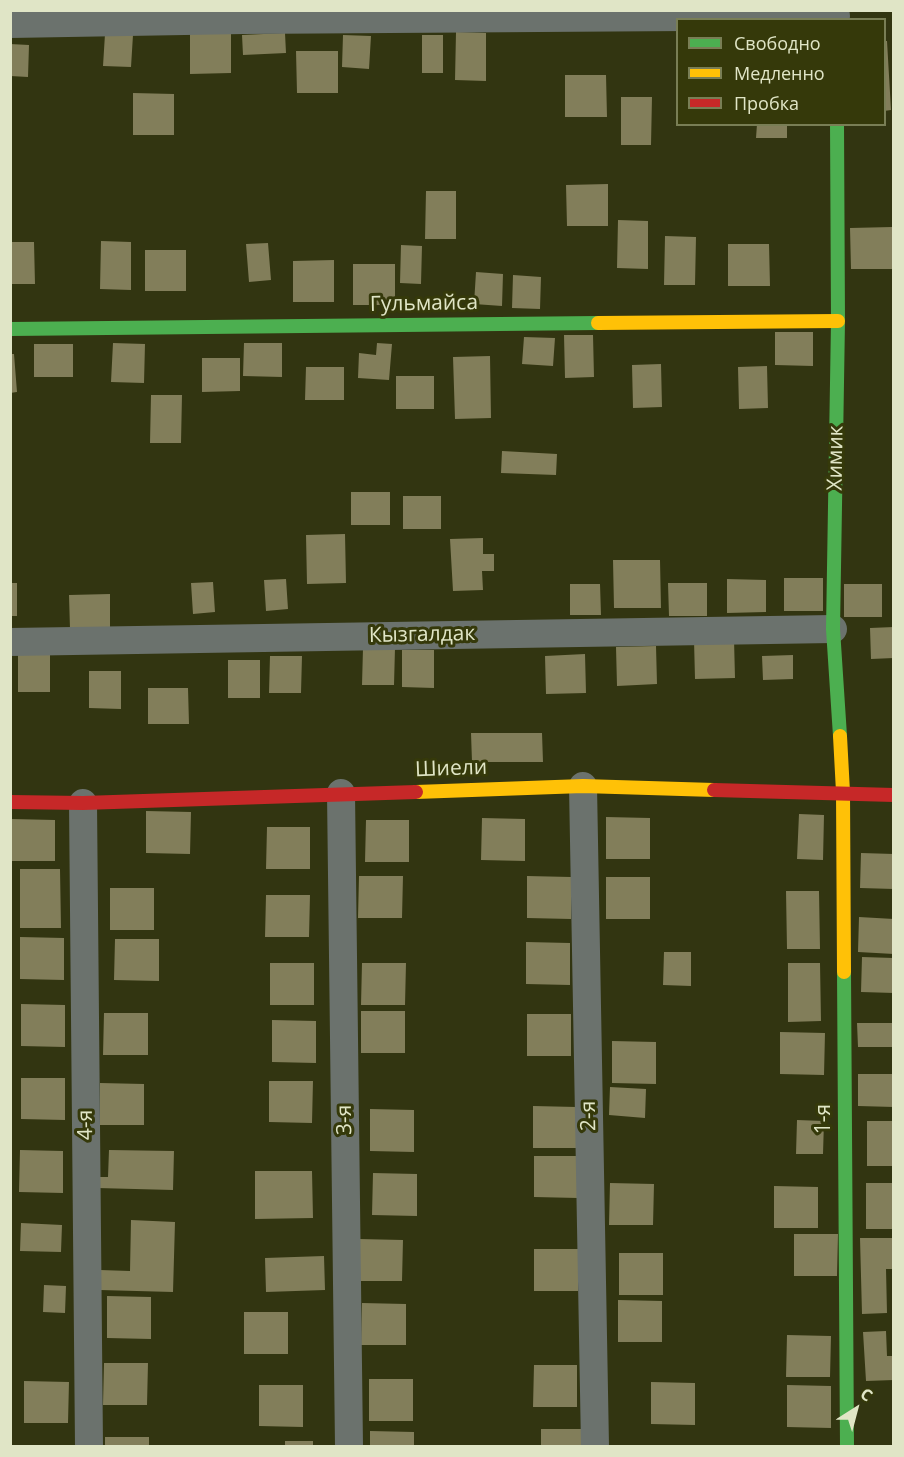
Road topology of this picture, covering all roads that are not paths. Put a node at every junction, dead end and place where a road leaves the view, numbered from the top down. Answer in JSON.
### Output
{"nodes":[{"id":1,"x":836,"y":15,"type":"edge"},
{"id":2,"x":10,"y":24,"type":"edge"},
{"id":3,"x":837,"y":126,"type":"edge"},
{"id":4,"x":838,"y":321,"type":"junction"},
{"id":5,"x":10,"y":329,"type":"edge"},
{"id":6,"x":833,"y":628,"type":"junction"},
{"id":7,"x":10,"y":642,"type":"edge"},
{"id":8,"x":584,"y":786,"type":"junction"},
{"id":9,"x":843,"y":792,"type":"junction"},
{"id":10,"x":341,"y":794,"type":"junction"},
{"id":11,"x":894,"y":795,"type":"edge"},
{"id":12,"x":10,"y":802,"type":"edge"},
{"id":13,"x":83,"y":803,"type":"junction"},
{"id":14,"x":89,"y":1446,"type":"edge"},
{"id":15,"x":349,"y":1446,"type":"edge"},
{"id":16,"x":595,"y":1446,"type":"edge"},
{"id":17,"x":847,"y":1446,"type":"edge"}],
"edges":[{"from":1,"to":2,"type":"street"},
{"from":3,"to":4,"type":"street","name":"Химик"},
{"from":4,"to":5,"type":"street","name":"Гульмайса"},
{"from":4,"to":6,"type":"street","name":"Химик"},
{"from":6,"to":7,"type":"street","name":"Кызгалдак"},
{"from":6,"to":9,"type":"street","name":"Химик"},
{"from":8,"to":9,"type":"street","name":"Шиели"},
{"from":8,"to":10,"type":"street","name":"Шиели"},
{"from":8,"to":16,"type":"street","name":"2-я"},
{"from":9,"to":11,"type":"street","name":"Шиели"},
{"from":9,"to":17,"type":"street","name":"1-я"},
{"from":10,"to":13,"type":"street","name":"Шиели"},
{"from":10,"to":15,"type":"street","name":"3-я"},
{"from":12,"to":13,"type":"street","name":"Шиели"},
{"from":13,"to":14,"type":"street","name":"4-я"}]}
